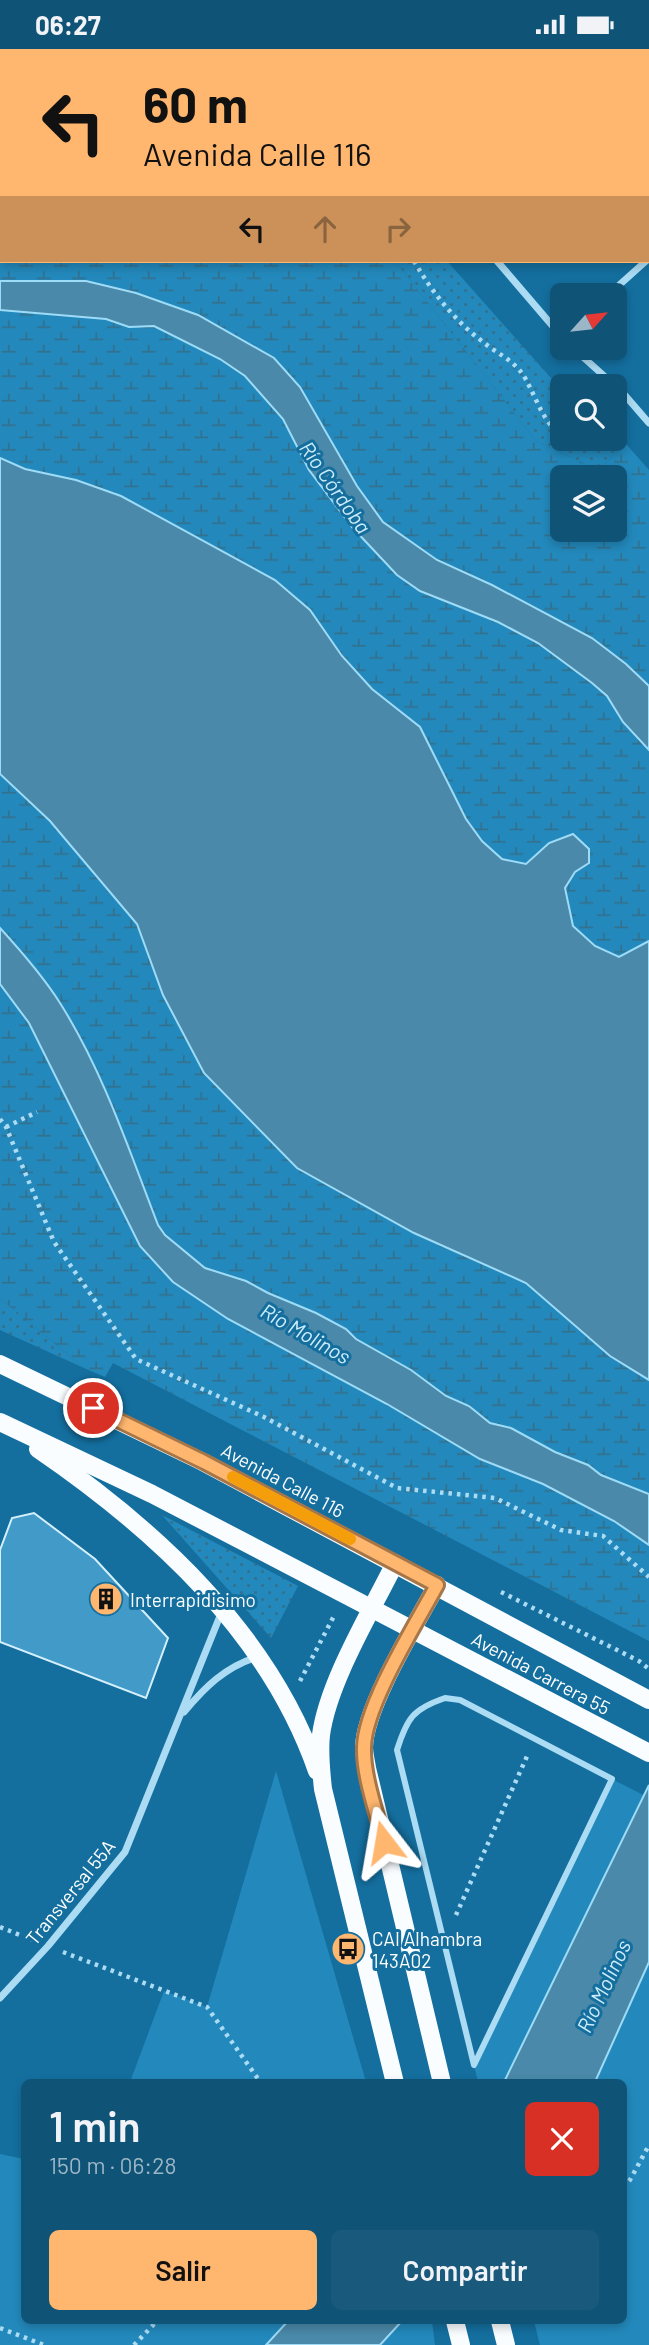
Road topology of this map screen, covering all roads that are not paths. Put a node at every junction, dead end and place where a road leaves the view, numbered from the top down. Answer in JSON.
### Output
{"nodes":[{"id":1,"x":499,"y":263,"type":"edge"},
{"id":2,"x":645,"y":263,"type":"edge"},
{"id":3,"x":622,"y":283,"type":"edge"},
{"id":4,"x":550,"y":323,"type":"edge"},
{"id":5,"x":587,"y":361,"type":"edge"},
{"id":6,"x":649,"y":423,"type":"edge"},
{"id":7,"x":0,"y":1364,"type":"edge"},
{"id":8,"x":0,"y":1423,"type":"edge"},
{"id":9,"x":395,"y":1563,"type":"junction"},
{"id":10,"x":437,"y":1585,"type":"junction"},
{"id":11,"x":372,"y":1609,"type":"junction"},
{"id":12,"x":222,"y":1610,"type":"junction"},
{"id":13,"x":413,"y":1630,"type":"junction"},
{"id":14,"x":259,"y":1657,"type":"junction"},
{"id":15,"x":649,"y":1700,"type":"edge"},
{"id":16,"x":180,"y":1718,"type":"junction"},
{"id":17,"x":649,"y":1752,"type":"edge"},
{"id":18,"x":323,"y":1789,"type":"junction"},
{"id":19,"x":444,"y":1942,"type":"joint"},
{"id":20,"x":0,"y":1998,"type":"edge"},
{"id":21,"x":394,"y":2079,"type":"edge"},
{"id":22,"x":441,"y":2079,"type":"edge"},
{"id":23,"x":456,"y":2324,"type":"edge"},
{"id":24,"x":501,"y":2324,"type":"edge"},
{"id":25,"x":461,"y":2345,"type":"edge"},
{"id":26,"x":506,"y":2345,"type":"edge"}],
"edges":[{"from":1,"to":4,"type":"street"},
{"from":2,"to":3,"type":"street"},
{"from":5,"to":6,"type":"street"},
{"from":7,"to":9,"type":"main road","name":"Avenida Calle 116"},
{"from":8,"to":11,"type":"main road"},
{"from":8,"to":12,"type":"main road"},
{"from":9,"to":10,"type":"main road","name":"Avenida Calle 116"},
{"from":9,"to":11,"type":"main road"},
{"from":10,"to":13,"type":"main road"},
{"from":10,"to":15,"type":"main road","name":"Avenida Carrera 55"},
{"from":11,"to":13,"type":"main road"},
{"from":11,"to":18,"type":"main road"},
{"from":12,"to":14,"type":"main road"},
{"from":12,"to":16,"type":"street","name":"Transversal 55A"},
{"from":13,"to":17,"type":"main road","name":"Avenida Carrera 55"},
{"from":13,"to":22,"type":"main road"},
{"from":14,"to":16,"type":"street","name":"Transversal 55A"},
{"from":14,"to":18,"type":"main road"},
{"from":16,"to":20,"type":"street","name":"Transversal 55A"},
{"from":18,"to":21,"type":"main road"},
{"from":19,"to":19,"type":"street"},
{"from":23,"to":25,"type":"main road"},
{"from":24,"to":26,"type":"main road"}]}
